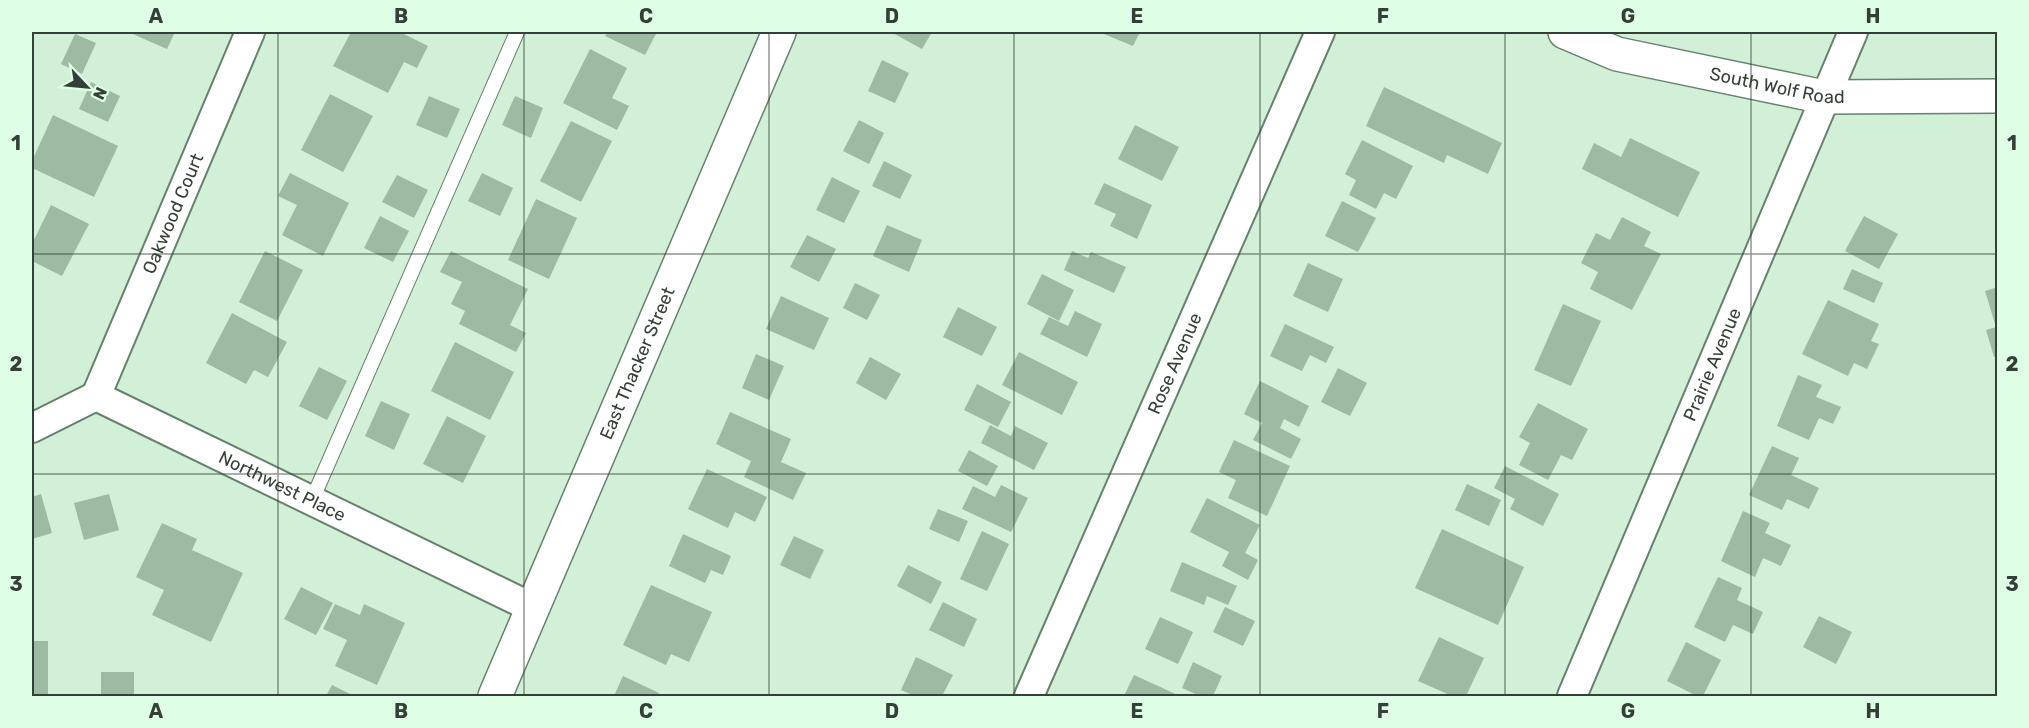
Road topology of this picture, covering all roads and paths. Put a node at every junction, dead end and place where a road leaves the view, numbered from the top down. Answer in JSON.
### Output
{"nodes":[{"id":1,"x":250,"y":32,"type":"edge"},
{"id":2,"x":517,"y":32,"type":"edge"},
{"id":3,"x":779,"y":32,"type":"edge"},
{"id":4,"x":1320,"y":32,"type":"edge"},
{"id":5,"x":1565,"y":32,"type":"edge"},
{"id":6,"x":1853,"y":32,"type":"edge"},
{"id":7,"x":1998,"y":96,"type":"edge"},
{"id":8,"x":1824,"y":98,"type":"junction"},
{"id":9,"x":96,"y":396,"type":"junction"},
{"id":10,"x":32,"y":428,"type":"edge"},
{"id":11,"x":312,"y":500,"type":"junction"},
{"id":12,"x":533,"y":608,"type":"junction"},
{"id":13,"x":495,"y":696,"type":"edge"},
{"id":14,"x":1029,"y":696,"type":"edge"},
{"id":15,"x":1572,"y":696,"type":"edge"}],
"edges":[{"from":1,"to":9,"type":"street","name":"Oakwood Court"},
{"from":2,"to":11,"type":"lane"},
{"from":3,"to":12,"type":"street","name":"East Thacker Street"},
{"from":4,"to":14,"type":"street","name":"Rose Avenue"},
{"from":5,"to":8,"type":"street","name":"South Wolf Road"},
{"from":6,"to":8,"type":"street","name":"Prairie Avenue"},
{"from":7,"to":8,"type":"street","name":"South Wolf Road"},
{"from":8,"to":15,"type":"street","name":"Prairie Avenue"},
{"from":9,"to":10,"type":"street"},
{"from":9,"to":11,"type":"street","name":"Northwest Place"},
{"from":11,"to":12,"type":"street","name":"Northwest Place"},
{"from":12,"to":13,"type":"street","name":"East Thacker Street"}]}
